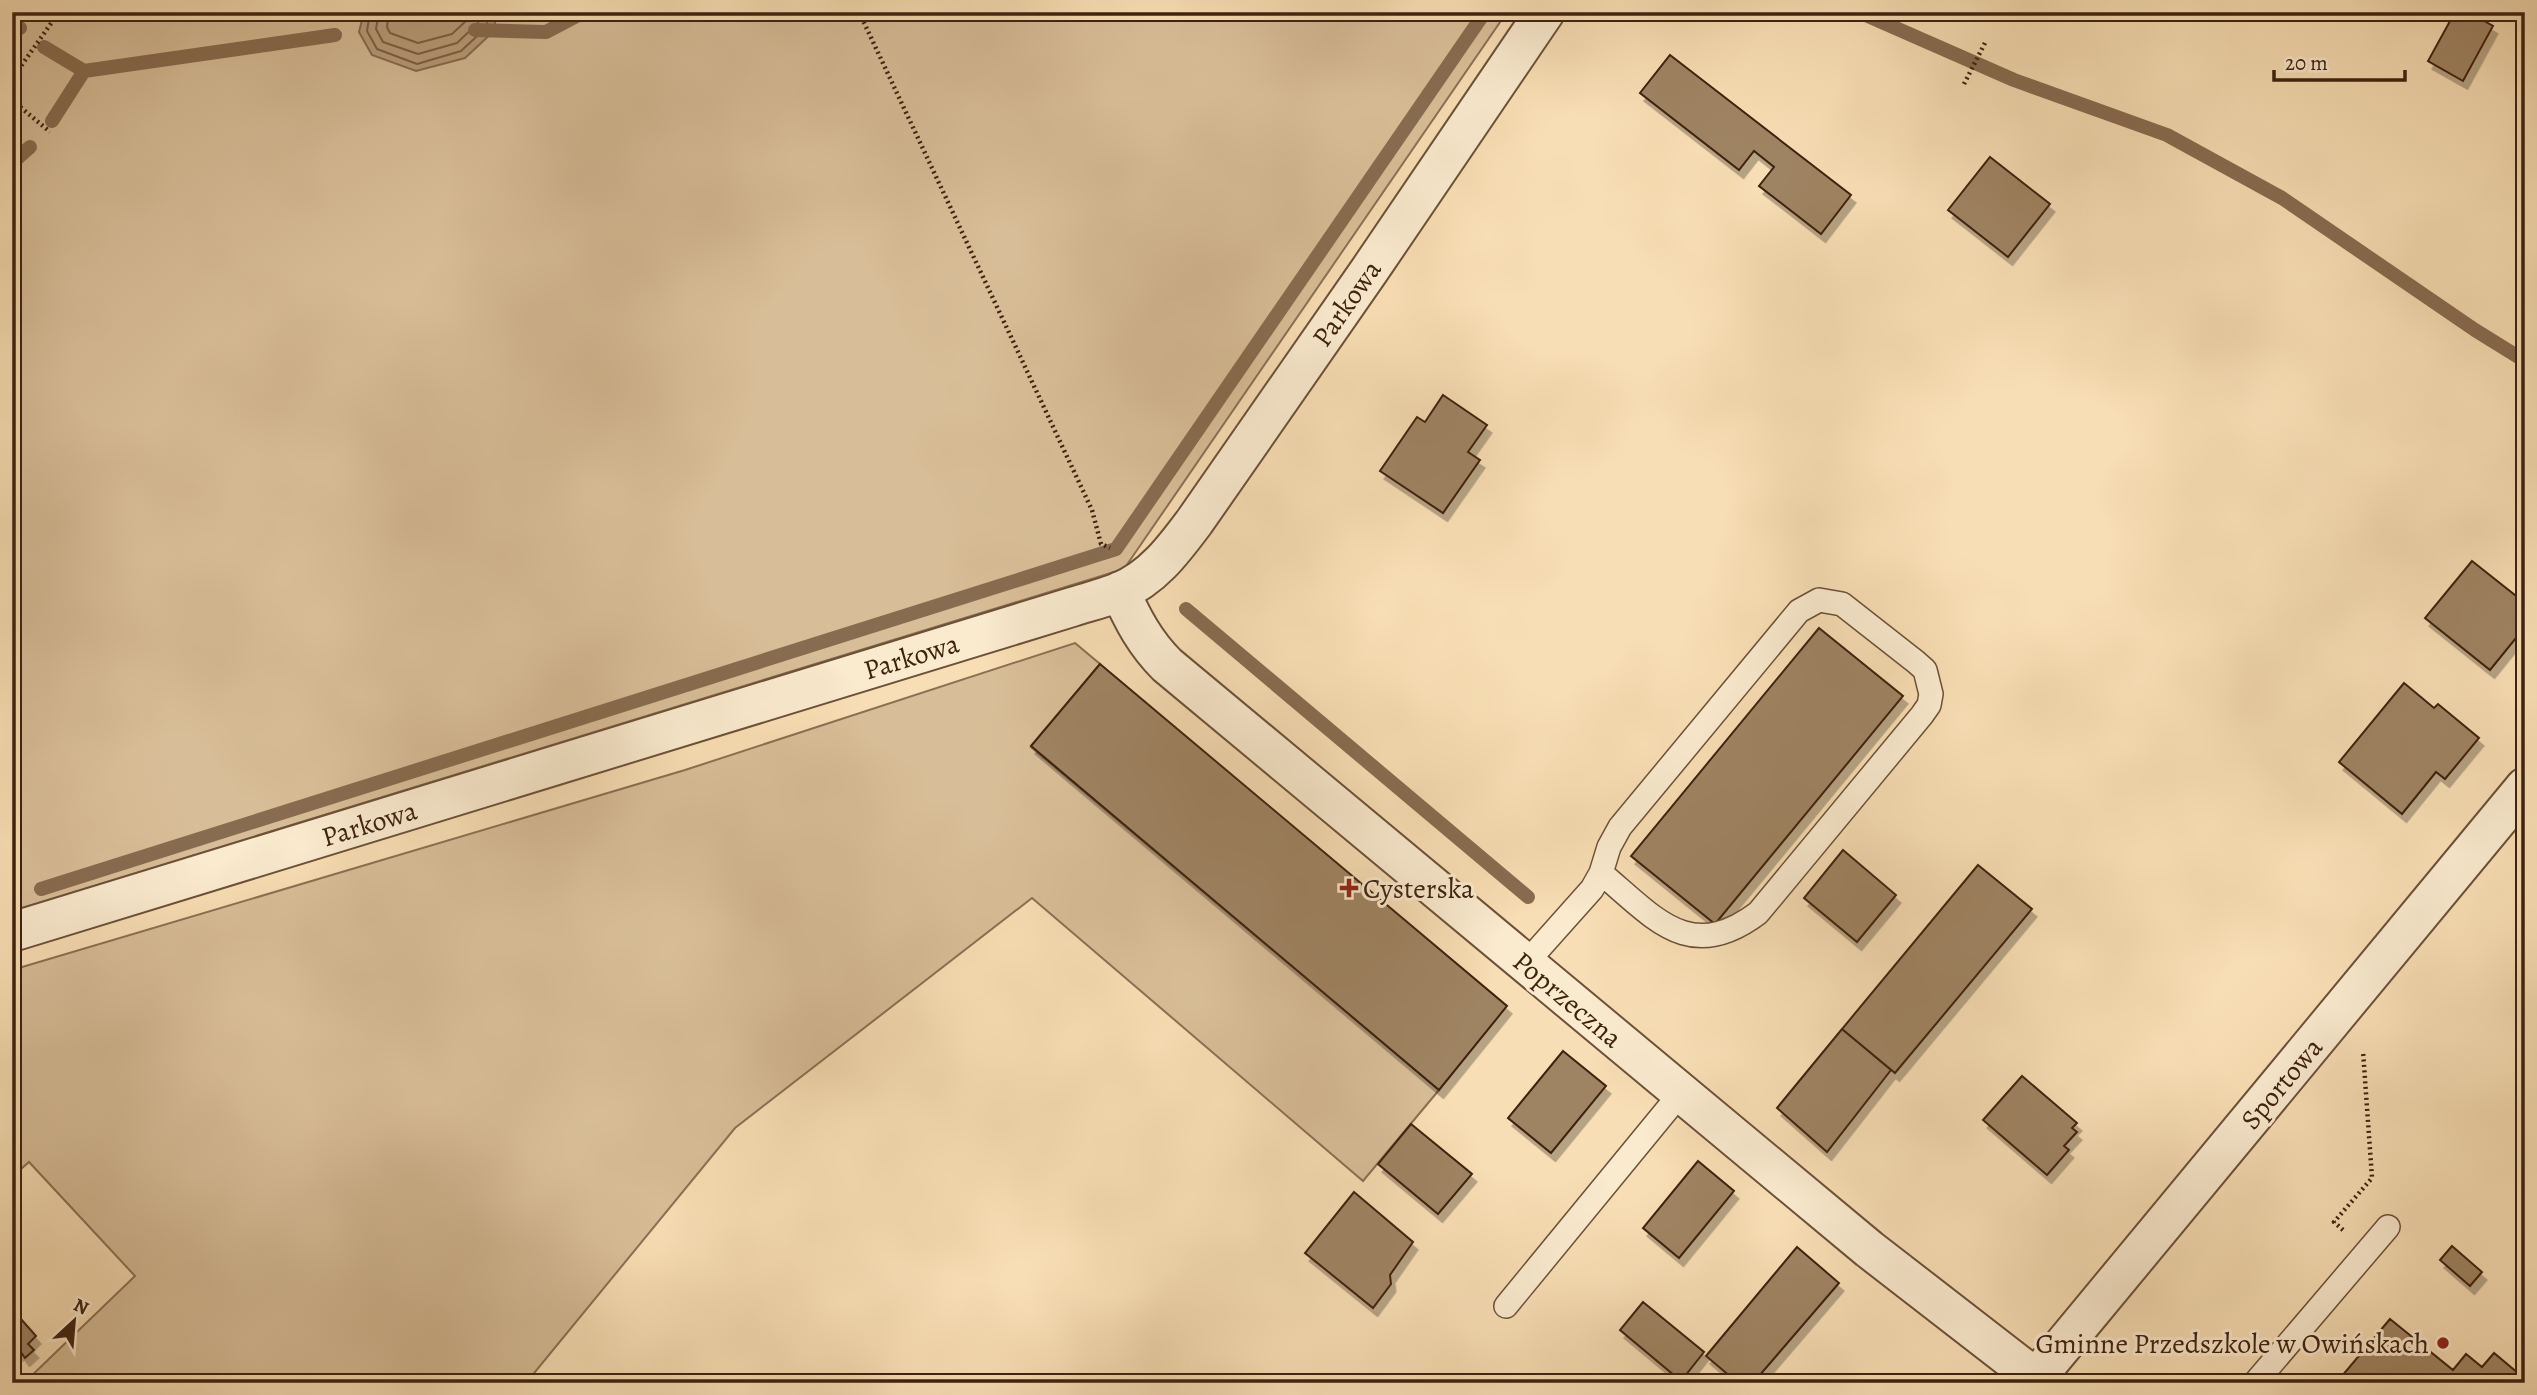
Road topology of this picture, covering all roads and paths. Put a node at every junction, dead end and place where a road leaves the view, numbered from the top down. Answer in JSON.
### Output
{"nodes":[{"id":1,"x":59,"y":12,"type":"edge"},
{"id":2,"x":859,"y":12,"type":"edge"},
{"id":3,"x":1545,"y":12,"type":"edge"},
{"id":4,"x":1986,"y":41,"type":"dead end"},
{"id":5,"x":12,"y":79,"type":"edge"},
{"id":6,"x":1964,"y":84,"type":"dead end"},
{"id":7,"x":12,"y":100,"type":"edge"},
{"id":8,"x":50,"y":132,"type":"dead end"},
{"id":9,"x":1115,"y":548,"type":"dead end"},
{"id":10,"x":1120,"y":591,"type":"junction"},
{"id":11,"x":2525,"y":788,"type":"edge"},
{"id":12,"x":1601,"y":873,"type":"junction"},
{"id":13,"x":12,"y":932,"type":"edge"},
{"id":14,"x":1526,"y":963,"type":"junction"},
{"id":15,"x":2343,"y":1008,"type":"junction"},
{"id":16,"x":1680,"y":1094,"type":"junction"},
{"id":17,"x":2388,"y":1227,"type":"dead end"},
{"id":18,"x":2368,"y":1251,"type":"junction"},
{"id":19,"x":1506,"y":1306,"type":"dead end"},
{"id":20,"x":2039,"y":1380,"type":"edge"},
{"id":21,"x":2255,"y":1383,"type":"edge"}],
"edges":[{"from":1,"to":5,"type":"path"},
{"from":2,"to":9,"type":"path"},
{"from":3,"to":10,"type":"street","name":"Parkowa"},
{"from":4,"to":6,"type":"path"},
{"from":7,"to":8,"type":"path"},
{"from":10,"to":13,"type":"street","name":"Parkowa"},
{"from":10,"to":14,"type":"street","name":"Poprzeczna"},
{"from":11,"to":15,"type":"street","name":"Sportowa"},
{"from":12,"to":12,"type":"lane"},
{"from":12,"to":14,"type":"lane"},
{"from":14,"to":16,"type":"street","name":"Poprzeczna"},
{"from":15,"to":18,"type":"path"},
{"from":15,"to":20,"type":"street","name":"Sportowa"},
{"from":16,"to":19,"type":"lane"},
{"from":16,"to":20,"type":"street","name":"Poprzeczna"},
{"from":17,"to":18,"type":"lane"},
{"from":18,"to":21,"type":"lane"}]}
